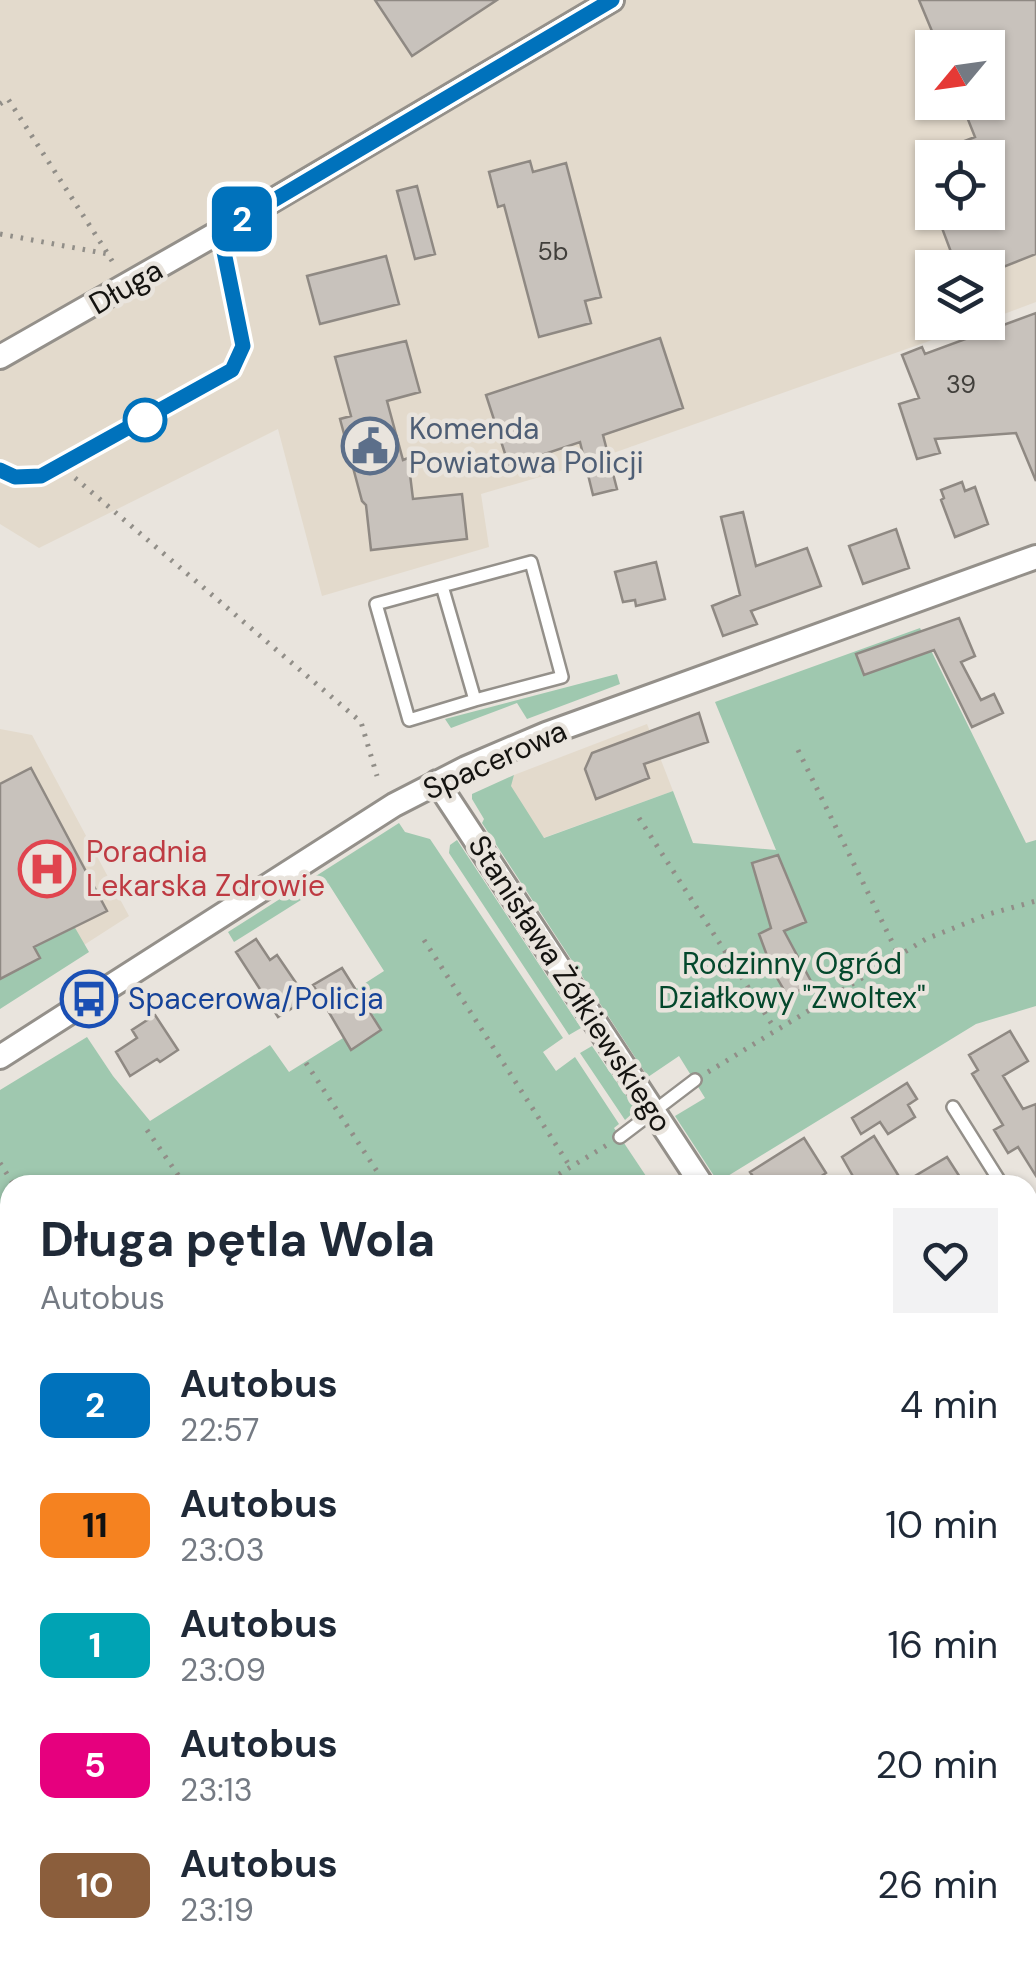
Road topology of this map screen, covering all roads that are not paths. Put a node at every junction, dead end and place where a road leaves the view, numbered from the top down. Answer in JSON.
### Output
{"nodes":[{"id":1,"x":612,"y":0,"type":"edge"},
{"id":2,"x":220,"y":232,"type":"junction"},
{"id":3,"x":0,"y":357,"type":"edge"},
{"id":4,"x":0,"y":470,"type":"edge"},
{"id":5,"x":1036,"y":558,"type":"edge"},
{"id":6,"x":442,"y":586,"type":"junction"},
{"id":7,"x":475,"y":700,"type":"junction"},
{"id":8,"x":437,"y":782,"type":"junction"},
{"id":9,"x":0,"y":1057,"type":"edge"},
{"id":10,"x":695,"y":1080,"type":"road end"},
{"id":11,"x":952,"y":1107,"type":"dead end"},
{"id":12,"x":652,"y":1110,"type":"junction"},
{"id":13,"x":620,"y":1137,"type":"road end"},
{"id":14,"x":695,"y":1175,"type":"edge"},
{"id":15,"x":996,"y":1175,"type":"edge"}],
"edges":[{"from":1,"to":2,"type":"street","name":"Długa"},
{"from":2,"to":3,"type":"street","name":"Długa"},
{"from":2,"to":4,"type":"lane"},
{"from":5,"to":8,"type":"street","name":"Spacerowa"},
{"from":6,"to":7,"type":"lane"},
{"from":6,"to":7,"type":"lane"},
{"from":6,"to":7,"type":"lane"},
{"from":8,"to":9,"type":"street","name":"Spacerowa"},
{"from":8,"to":12,"type":"street","name":"Stanisława Żółkiewskiego"},
{"from":10,"to":12,"type":"lane"},
{"from":11,"to":15,"type":"lane"},
{"from":12,"to":13,"type":"lane"},
{"from":12,"to":14,"type":"street","name":"Stanisława Żółkiewskiego"}]}
